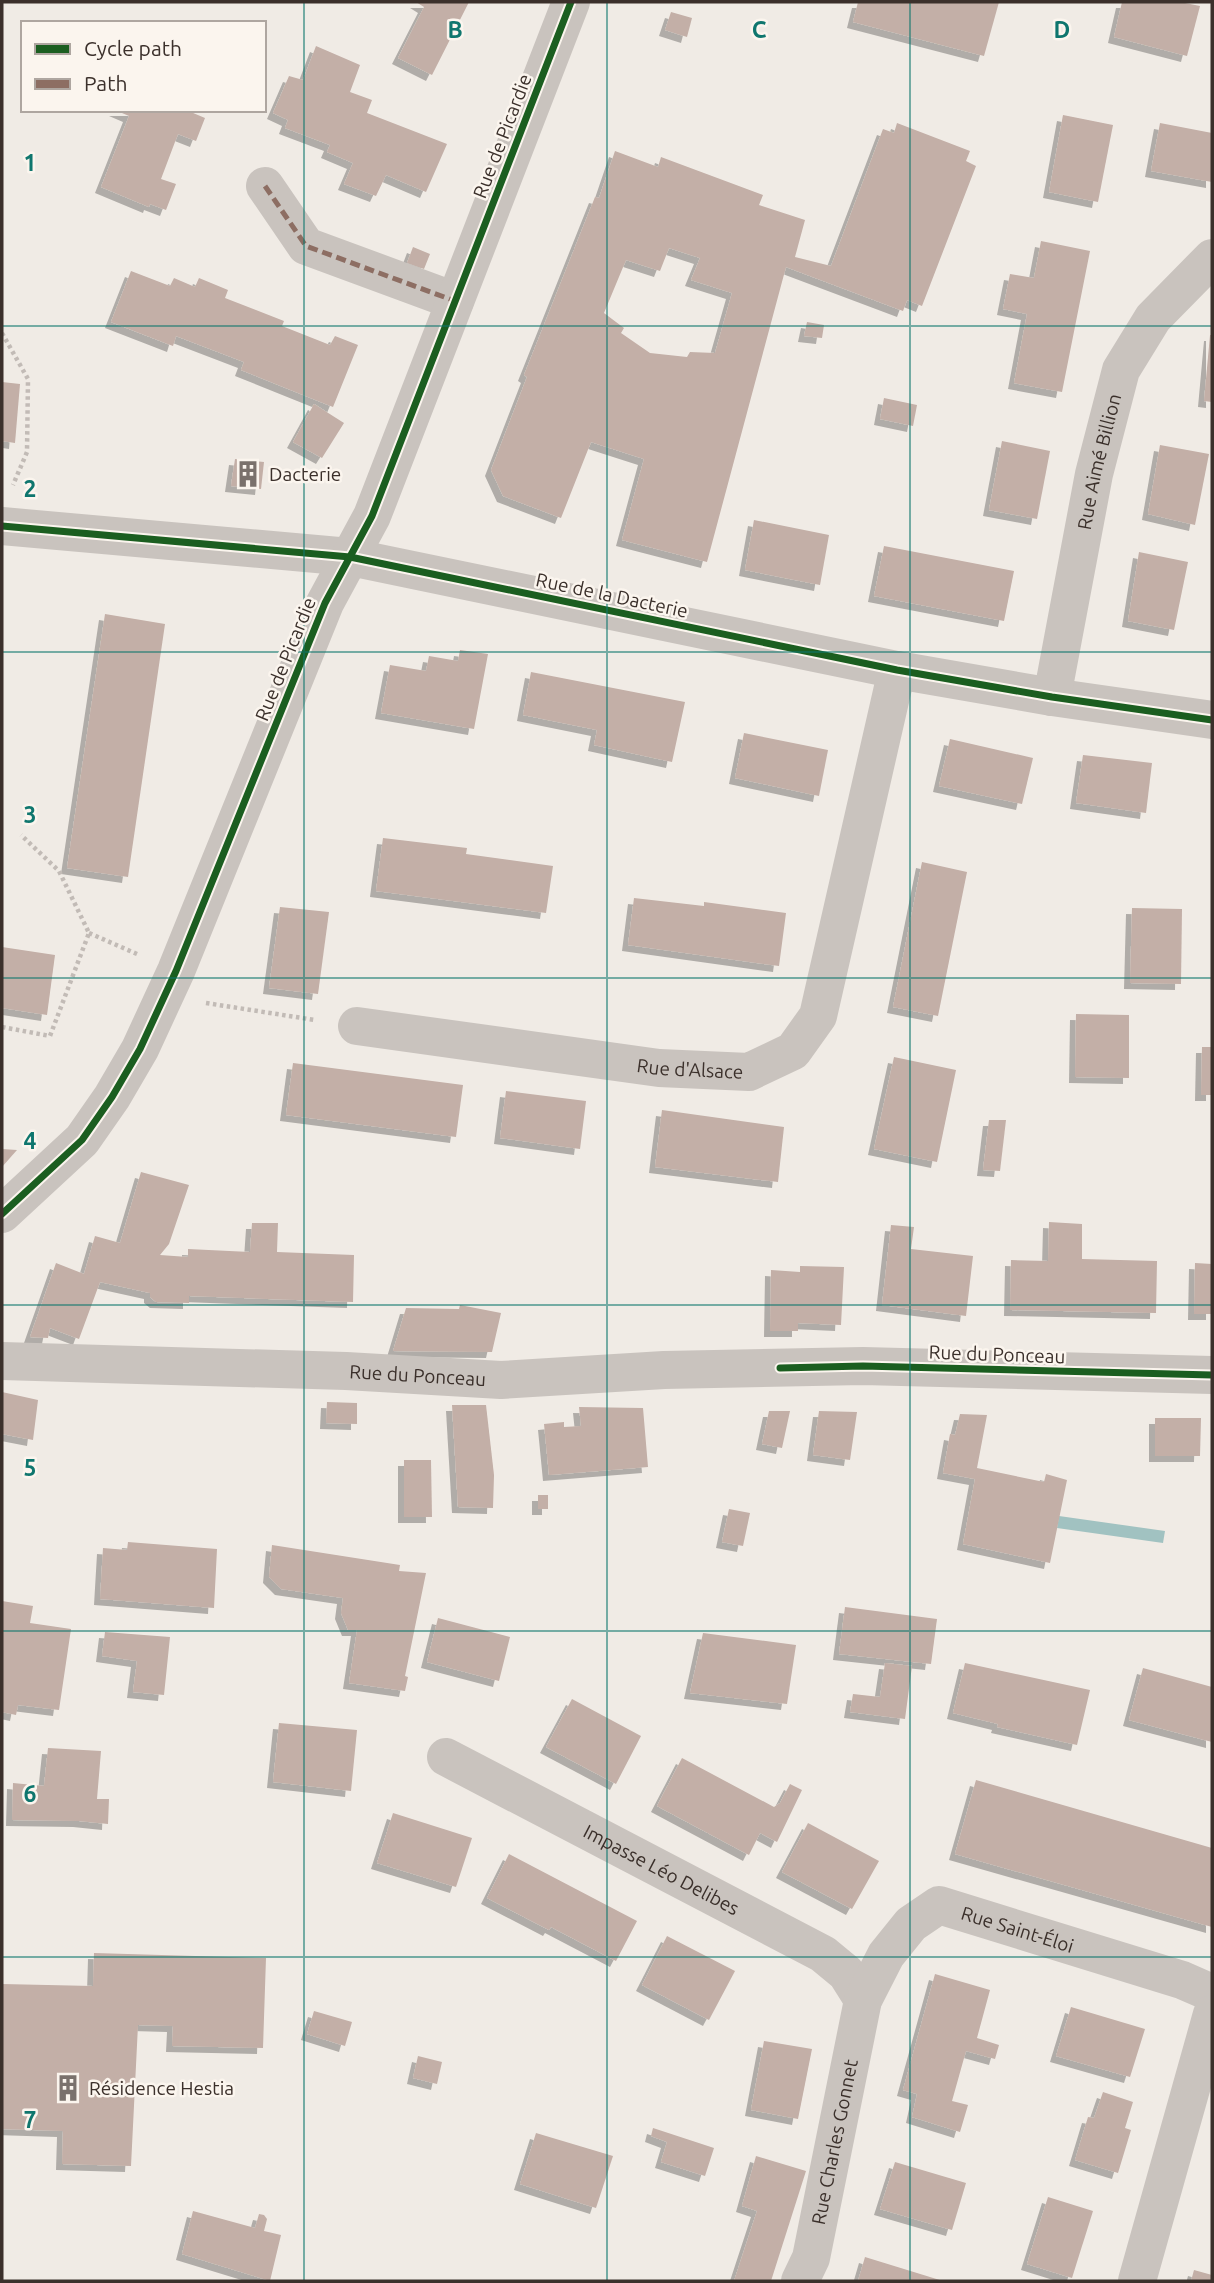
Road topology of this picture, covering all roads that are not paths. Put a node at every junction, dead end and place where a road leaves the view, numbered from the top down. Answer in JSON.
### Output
{"nodes":[{"id":1,"x":571,"y":2,"type":"edge"},
{"id":2,"x":265,"y":186,"type":"dead end"},
{"id":3,"x":1212,"y":258,"type":"edge"},
{"id":4,"x":456,"y":301,"type":"junction"},
{"id":5,"x":5,"y":510,"type":"edge"},
{"id":6,"x":350,"y":557,"type":"junction"},
{"id":7,"x":897,"y":670,"type":"junction"},
{"id":8,"x":1052,"y":697,"type":"junction"},
{"id":9,"x":1212,"y":720,"type":"edge"},
{"id":10,"x":357,"y":1026,"type":"road end"},
{"id":11,"x":2,"y":1214,"type":"edge"},
{"id":12,"x":2,"y":1361,"type":"edge"},
{"id":13,"x":1212,"y":1376,"type":"edge"},
{"id":14,"x":446,"y":1757,"type":"dead end"},
{"id":15,"x":1212,"y":1993,"type":"edge"},
{"id":16,"x":863,"y":2000,"type":"junction"},
{"id":17,"x":1212,"y":2014,"type":"edge"},
{"id":18,"x":800,"y":2281,"type":"edge"},
{"id":19,"x":1138,"y":2281,"type":"edge"}],
"edges":[{"from":1,"to":4,"type":"street","name":"Rue de Picardie"},
{"from":2,"to":4,"type":"street"},
{"from":3,"to":8,"type":"street","name":"Rue Aimé Billion"},
{"from":4,"to":6,"type":"street","name":"Rue de Picardie"},
{"from":5,"to":6,"type":"street","name":"Rue de la Dacterie"},
{"from":6,"to":7,"type":"street","name":"Rue de la Dacterie"},
{"from":6,"to":11,"type":"street","name":"Rue de Picardie"},
{"from":7,"to":8,"type":"street","name":"Rue de la Dacterie"},
{"from":7,"to":10,"type":"street","name":"Rue d'Alsace"},
{"from":8,"to":9,"type":"street","name":"Rue de la Dacterie"},
{"from":12,"to":13,"type":"street","name":"Rue du Ponceau"},
{"from":14,"to":16,"type":"street","name":"Impasse Léo Delibes"},
{"from":15,"to":16,"type":"street","name":"Rue Saint-Éloi"},
{"from":16,"to":18,"type":"street","name":"Rue Charles Gonnet"},
{"from":17,"to":19,"type":"street"}]}
